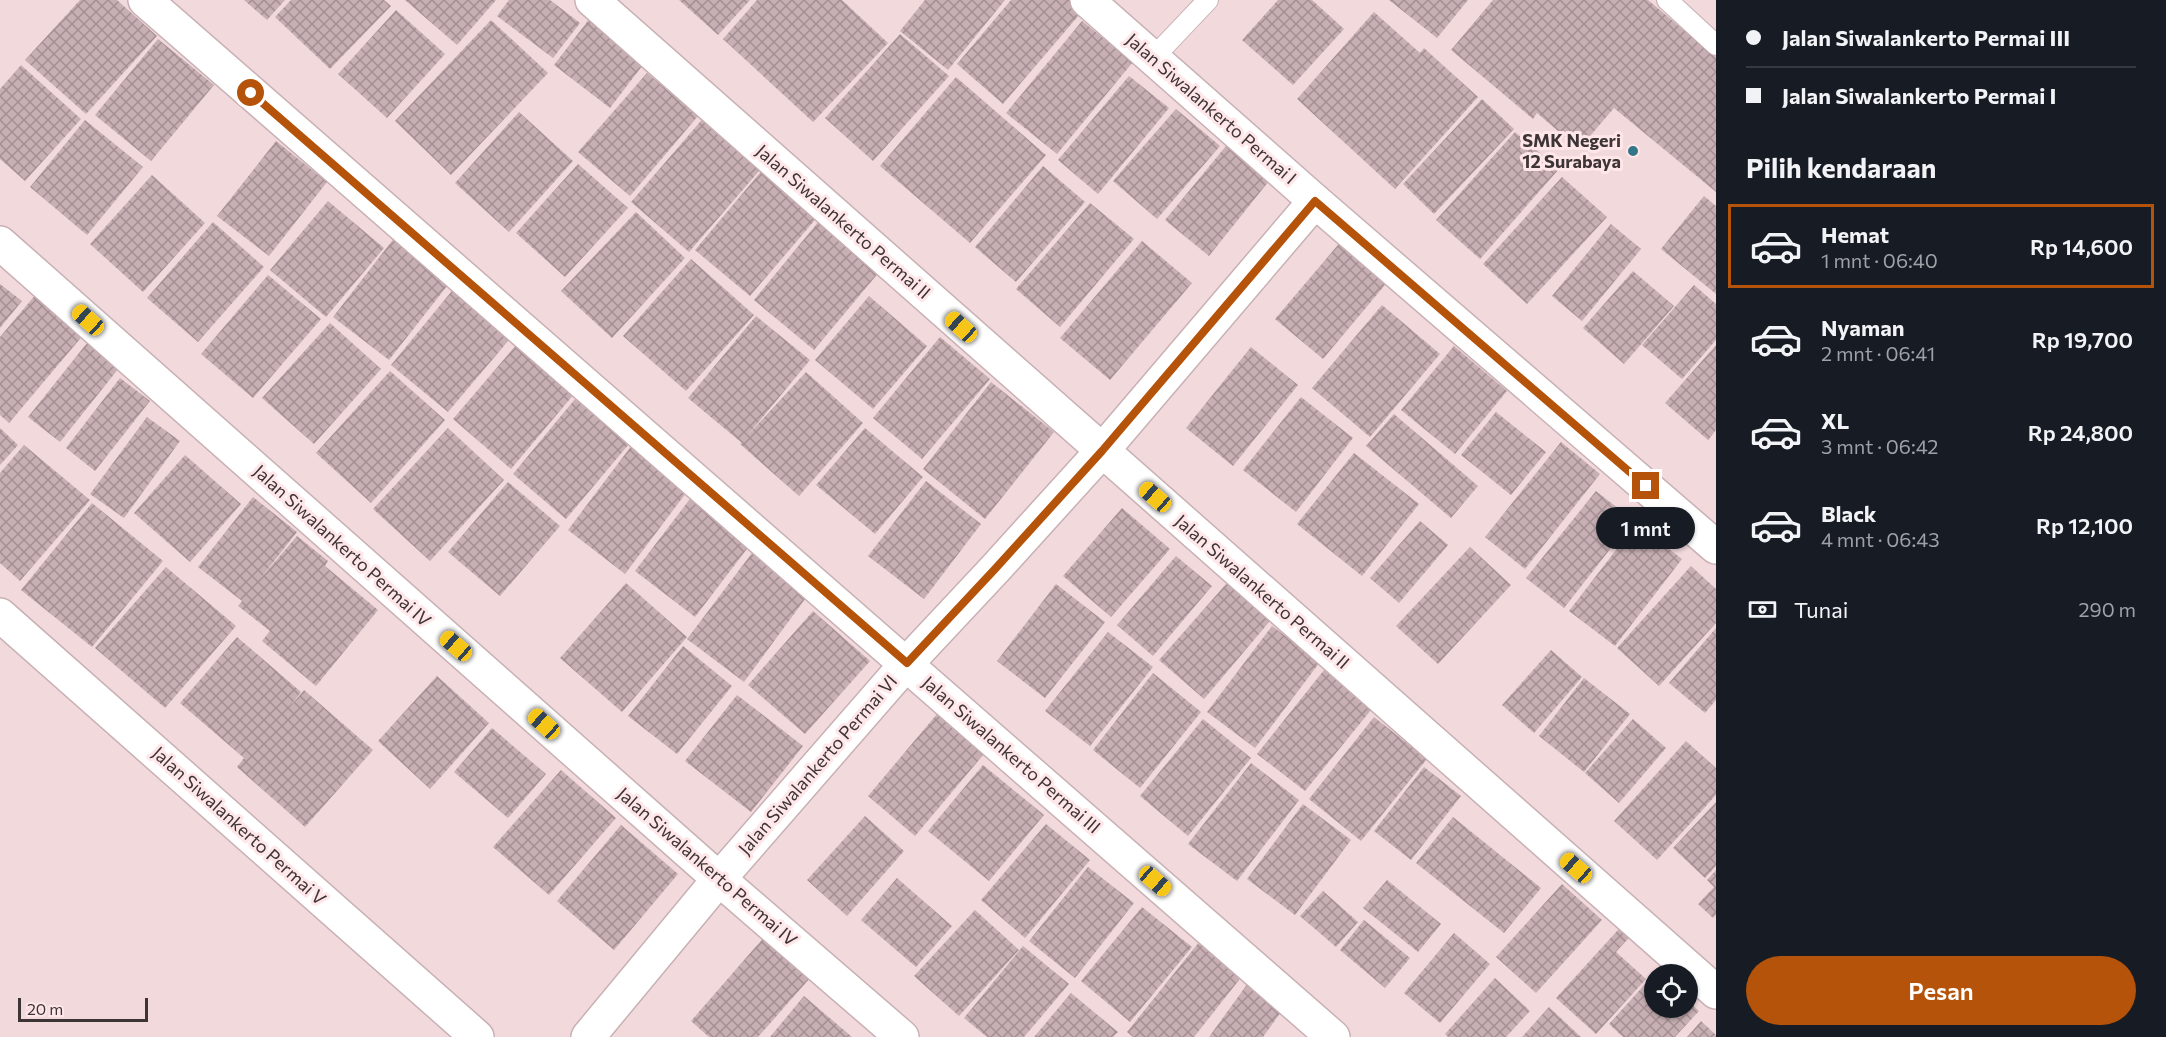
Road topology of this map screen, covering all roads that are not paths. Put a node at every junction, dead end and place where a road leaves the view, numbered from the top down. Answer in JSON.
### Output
{"nodes":[{"id":1,"x":145,"y":0,"type":"edge"},
{"id":2,"x":592,"y":0,"type":"edge"},
{"id":3,"x":1087,"y":0,"type":"edge"},
{"id":4,"x":1208,"y":0,"type":"edge"},
{"id":5,"x":1666,"y":0,"type":"edge"},
{"id":6,"x":1716,"y":45,"type":"edge"},
{"id":7,"x":1153,"y":58,"type":"junction"},
{"id":8,"x":1315,"y":201,"type":"junction"},
{"id":9,"x":0,"y":243,"type":"edge"},
{"id":10,"x":1102,"y":451,"type":"junction"},
{"id":11,"x":1716,"y":547,"type":"edge"},
{"id":12,"x":0,"y":615,"type":"edge"},
{"id":13,"x":907,"y":663,"type":"junction"},
{"id":14,"x":719,"y":879,"type":"junction"},
{"id":15,"x":1716,"y":992,"type":"edge"},
{"id":16,"x":477,"y":1037,"type":"edge"},
{"id":17,"x":588,"y":1037,"type":"edge"},
{"id":18,"x":902,"y":1037,"type":"edge"},
{"id":19,"x":1333,"y":1037,"type":"edge"}],
"edges":[{"from":1,"to":13,"type":"street","name":"Jalan Siwalankerto Permai III"},
{"from":2,"to":10,"type":"street","name":"Jalan Siwalankerto Permai II"},
{"from":3,"to":7,"type":"street","name":"Jalan Siwalankerto Permai I"},
{"from":4,"to":7,"type":"lane"},
{"from":5,"to":6,"type":"lane"},
{"from":7,"to":8,"type":"street","name":"Jalan Siwalankerto Permai I"},
{"from":8,"to":10,"type":"street","name":"Jalan Siwalankerto Permai VI"},
{"from":8,"to":11,"type":"street","name":"Jalan Siwalankerto Permai I"},
{"from":9,"to":14,"type":"street","name":"Jalan Siwalankerto Permai IV"},
{"from":10,"to":13,"type":"street","name":"Jalan Siwalankerto Permai VI"},
{"from":10,"to":15,"type":"street","name":"Jalan Siwalankerto Permai II"},
{"from":12,"to":16,"type":"street","name":"Jalan Siwalankerto Permai V"},
{"from":13,"to":14,"type":"street","name":"Jalan Siwalankerto Permai VI"},
{"from":13,"to":19,"type":"street","name":"Jalan Siwalankerto Permai III"},
{"from":14,"to":17,"type":"street","name":"Jalan Siwalankerto Permai VI"},
{"from":14,"to":18,"type":"street","name":"Jalan Siwalankerto Permai IV"}]}
